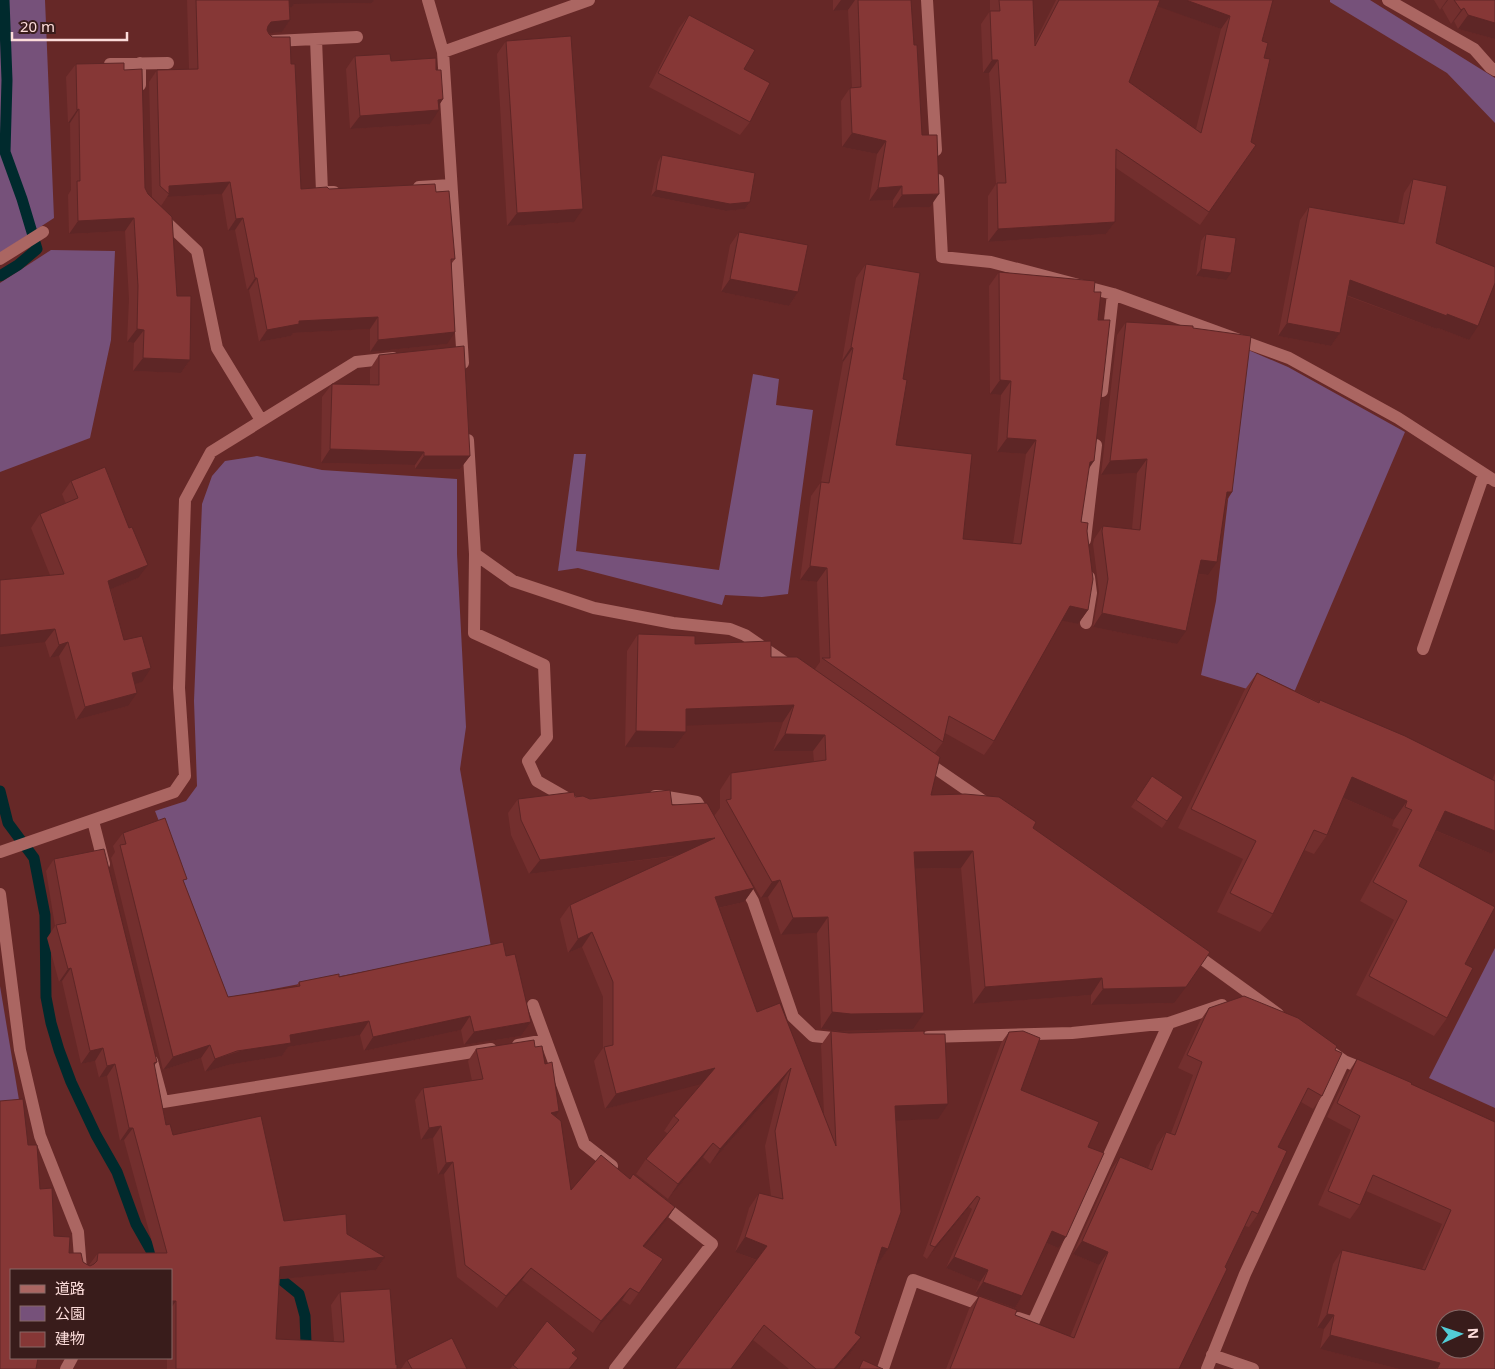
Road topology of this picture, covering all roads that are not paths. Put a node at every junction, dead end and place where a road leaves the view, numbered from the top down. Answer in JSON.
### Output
{"nodes":[{"id":1,"x":428,"y":0,"type":"edge"},
{"id":2,"x":589,"y":0,"type":"edge"},
{"id":3,"x":927,"y":0,"type":"edge"},
{"id":4,"x":1388,"y":0,"type":"edge"},
{"id":5,"x":356,"y":37,"type":"dead end"},
{"id":6,"x":316,"y":39,"type":"junction"},
{"id":7,"x":267,"y":41,"type":"edge"},
{"id":8,"x":443,"y":52,"type":"junction"},
{"id":9,"x":168,"y":62,"type":"dead end"},
{"id":10,"x":140,"y":63,"type":"junction"},
{"id":11,"x":110,"y":64,"type":"edge"},
{"id":12,"x":1495,"y":70,"type":"edge"},
{"id":13,"x":141,"y":93,"type":"edge"},
{"id":14,"x":451,"y":186,"type":"junction"},
{"id":15,"x":412,"y":188,"type":"edge"},
{"id":16,"x":342,"y":191,"type":"edge"},
{"id":17,"x":151,"y":207,"type":"edge"},
{"id":18,"x":43,"y":232,"type":"dead end"},
{"id":19,"x":0,"y":259,"type":"edge"},
{"id":20,"x":1113,"y":294,"type":"junction"},
{"id":21,"x":405,"y":357,"type":"edge"},
{"id":22,"x":464,"y":379,"type":"edge"},
{"id":23,"x":1101,"y":400,"type":"edge"},
{"id":24,"x":261,"y":420,"type":"junction"},
{"id":25,"x":467,"y":428,"type":"edge"},
{"id":26,"x":1098,"y":428,"type":"edge"},
{"id":27,"x":1484,"y":474,"type":"junction"},
{"id":28,"x":1495,"y":481,"type":"edge"},
{"id":29,"x":474,"y":554,"type":"junction"},
{"id":30,"x":1086,"y":623,"type":"edge"},
{"id":31,"x":1423,"y":650,"type":"dead end"},
{"id":32,"x":799,"y":672,"type":"edge"},
{"id":33,"x":912,"y":752,"type":"edge"},
{"id":34,"x":643,"y":798,"type":"edge"},
{"id":35,"x":588,"y":804,"type":"edge"},
{"id":36,"x":1002,"y":814,"type":"edge"},
{"id":37,"x":93,"y":821,"type":"junction"},
{"id":38,"x":711,"y":826,"type":"edge"},
{"id":39,"x":0,"y":852,"type":"edge"},
{"id":40,"x":734,"y":868,"type":"edge"},
{"id":41,"x":107,"y":879,"type":"edge"},
{"id":42,"x":0,"y":894,"type":"edge"},
{"id":43,"x":1182,"y":944,"type":"edge"},
{"id":44,"x":1251,"y":995,"type":"junction"},
{"id":45,"x":533,"y":1005,"type":"dead end"},
{"id":46,"x":1289,"y":1022,"type":"edge"},
{"id":47,"x":1170,"y":1023,"type":"junction"},
{"id":48,"x":917,"y":1037,"type":"edge"},
{"id":49,"x":859,"y":1039,"type":"edge"},
{"id":50,"x":546,"y":1040,"type":"junction"},
{"id":51,"x":1320,"y":1044,"type":"edge"},
{"id":52,"x":151,"y":1054,"type":"edge"},
{"id":53,"x":1344,"y":1061,"type":"junction"},
{"id":54,"x":1378,"y":1075,"type":"edge"},
{"id":55,"x":621,"y":1173,"type":"edge"},
{"id":56,"x":651,"y":1196,"type":"edge"},
{"id":57,"x":81,"y":1269,"type":"edge"},
{"id":58,"x":1212,"y":1355,"type":"junction"},
{"id":59,"x":615,"y":1369,"type":"edge"},
{"id":60,"x":883,"y":1369,"type":"edge"},
{"id":61,"x":1207,"y":1369,"type":"edge"},
{"id":62,"x":1253,"y":1369,"type":"edge"}],
"edges":[{"from":1,"to":8,"type":"street"},
{"from":2,"to":8,"type":"street"},
{"from":3,"to":20,"type":"street"},
{"from":4,"to":12,"type":"street"},
{"from":5,"to":6,"type":"street"},
{"from":6,"to":7,"type":"street"},
{"from":6,"to":16,"type":"street"},
{"from":8,"to":14,"type":"street"},
{"from":9,"to":10,"type":"street"},
{"from":10,"to":11,"type":"street"},
{"from":10,"to":13,"type":"street"},
{"from":14,"to":15,"type":"street"},
{"from":14,"to":22,"type":"street"},
{"from":17,"to":24,"type":"street"},
{"from":18,"to":19,"type":"street"},
{"from":20,"to":23,"type":"street"},
{"from":20,"to":27,"type":"street"},
{"from":21,"to":24,"type":"street"},
{"from":24,"to":37,"type":"street"},
{"from":25,"to":29,"type":"street"},
{"from":26,"to":30,"type":"street"},
{"from":27,"to":28,"type":"street"},
{"from":27,"to":31,"type":"street"},
{"from":29,"to":32,"type":"street"},
{"from":29,"to":35,"type":"street"},
{"from":33,"to":36,"type":"street"},
{"from":34,"to":38,"type":"street"},
{"from":37,"to":39,"type":"street"},
{"from":37,"to":41,"type":"street"},
{"from":40,"to":49,"type":"street"},
{"from":42,"to":57,"type":"street"},
{"from":43,"to":44,"type":"street"},
{"from":44,"to":46,"type":"street"},
{"from":44,"to":47,"type":"street"},
{"from":45,"to":50,"type":"street"},
{"from":47,"to":48,"type":"street"},
{"from":47,"to":60,"type":"street"},
{"from":50,"to":52,"type":"street"},
{"from":50,"to":55,"type":"street"},
{"from":51,"to":53,"type":"street"},
{"from":53,"to":54,"type":"street"},
{"from":53,"to":58,"type":"street"},
{"from":56,"to":59,"type":"street"},
{"from":58,"to":61,"type":"street"},
{"from":58,"to":62,"type":"street"}]}
